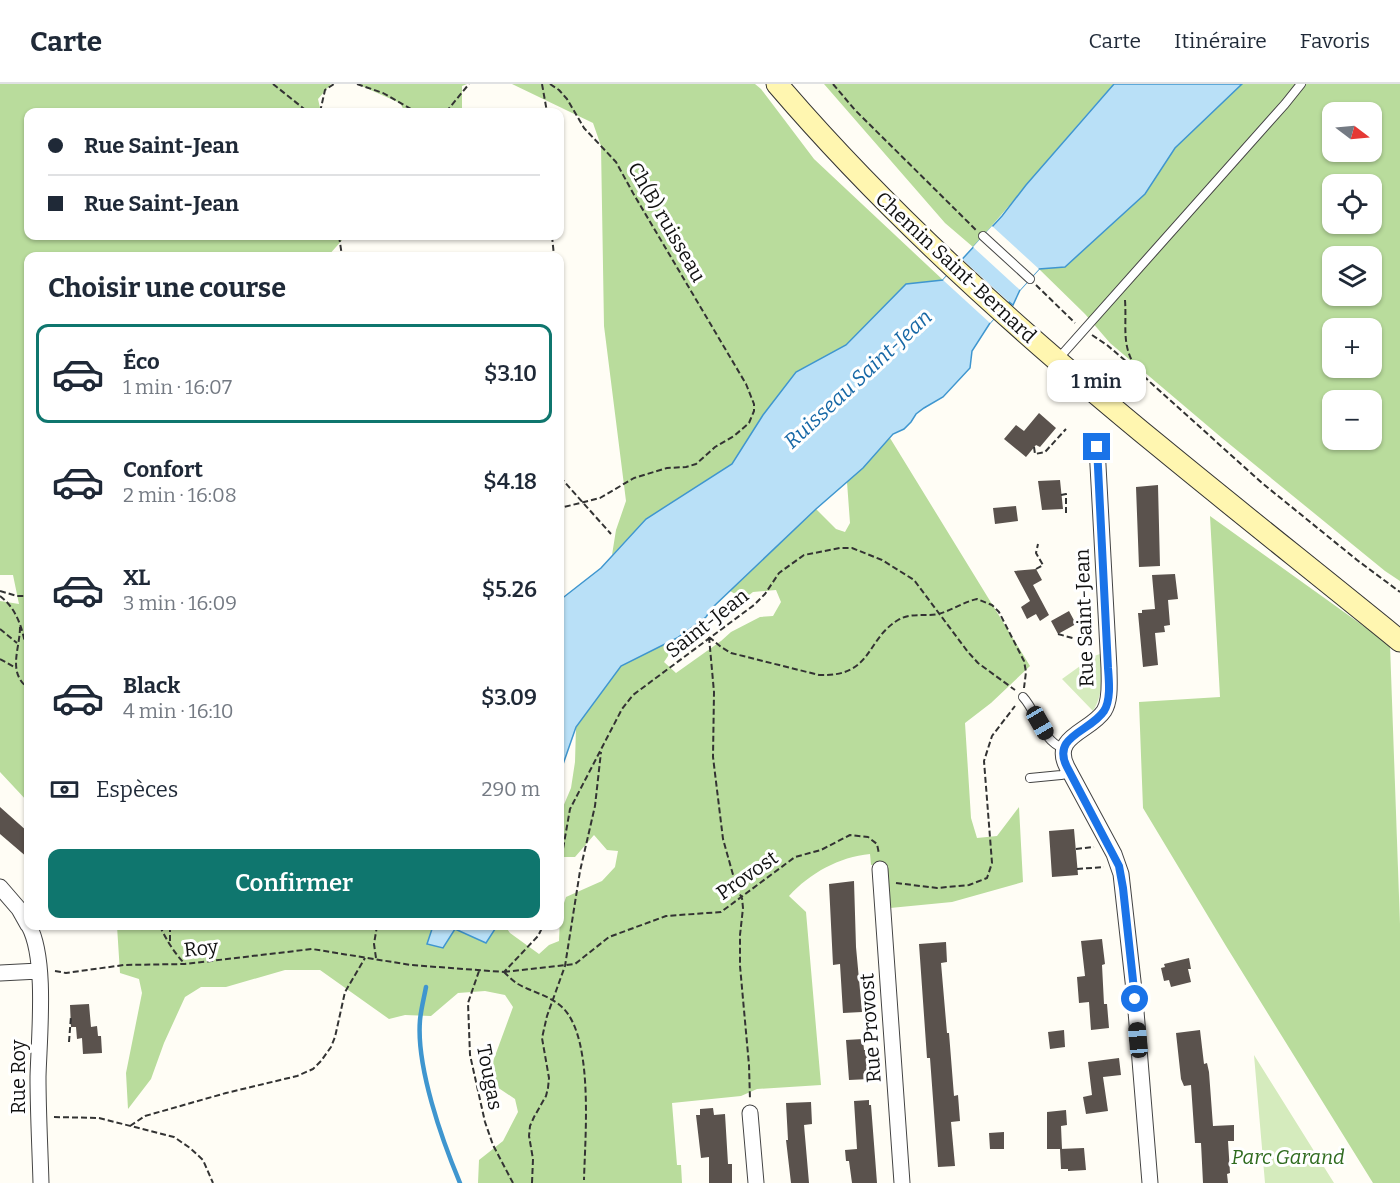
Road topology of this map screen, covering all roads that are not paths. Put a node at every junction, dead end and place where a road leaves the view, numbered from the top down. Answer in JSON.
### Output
{"nodes":[{"id":1,"x":777,"y":84,"type":"edge"},
{"id":2,"x":1301,"y":84,"type":"edge"},
{"id":3,"x":983,"y":236,"type":"road end"},
{"id":4,"x":1030,"y":279,"type":"road end"},
{"id":5,"x":1057,"y":361,"type":"junction"},
{"id":6,"x":1097,"y":447,"type":"dead end"},
{"id":7,"x":1400,"y":641,"type":"edge"},
{"id":8,"x":1023,"y":697,"type":"road end"},
{"id":9,"x":1063,"y":748,"type":"junction"},
{"id":10,"x":1070,"y":773,"type":"junction"},
{"id":11,"x":1030,"y":778,"type":"dead end"},
{"id":12,"x":880,"y":876,"type":"road end"},
{"id":13,"x":0,"y":887,"type":"edge"},
{"id":14,"x":24,"y":917,"type":"edge"},
{"id":15,"x":31,"y":930,"type":"edge"},
{"id":16,"x":39,"y":970,"type":"junction"},
{"id":17,"x":0,"y":974,"type":"edge"},
{"id":18,"x":750,"y":1113,"type":"road end"},
{"id":19,"x":41,"y":1183,"type":"edge"},
{"id":20,"x":756,"y":1183,"type":"edge"},
{"id":21,"x":902,"y":1183,"type":"edge"},
{"id":22,"x":1150,"y":1183,"type":"edge"}],
"edges":[{"from":1,"to":5,"type":"street","name":"Chemin Saint-Bernard"},
{"from":2,"to":5,"type":"lane"},
{"from":3,"to":4,"type":"lane"},
{"from":5,"to":7,"type":"street","name":"Chemin Saint-Bernard"},
{"from":6,"to":9,"type":"street","name":"Rue Saint-Jean"},
{"from":8,"to":9,"type":"lane"},
{"from":9,"to":10,"type":"street"},
{"from":10,"to":11,"type":"lane"},
{"from":10,"to":22,"type":"street"},
{"from":12,"to":21,"type":"street","name":"Rue Provost"},
{"from":13,"to":14,"type":"street","name":"Rue Roy"},
{"from":15,"to":16,"type":"street","name":"Rue Roy"},
{"from":16,"to":17,"type":"street"},
{"from":16,"to":19,"type":"street","name":"Rue Roy"},
{"from":18,"to":20,"type":"street"}]}
